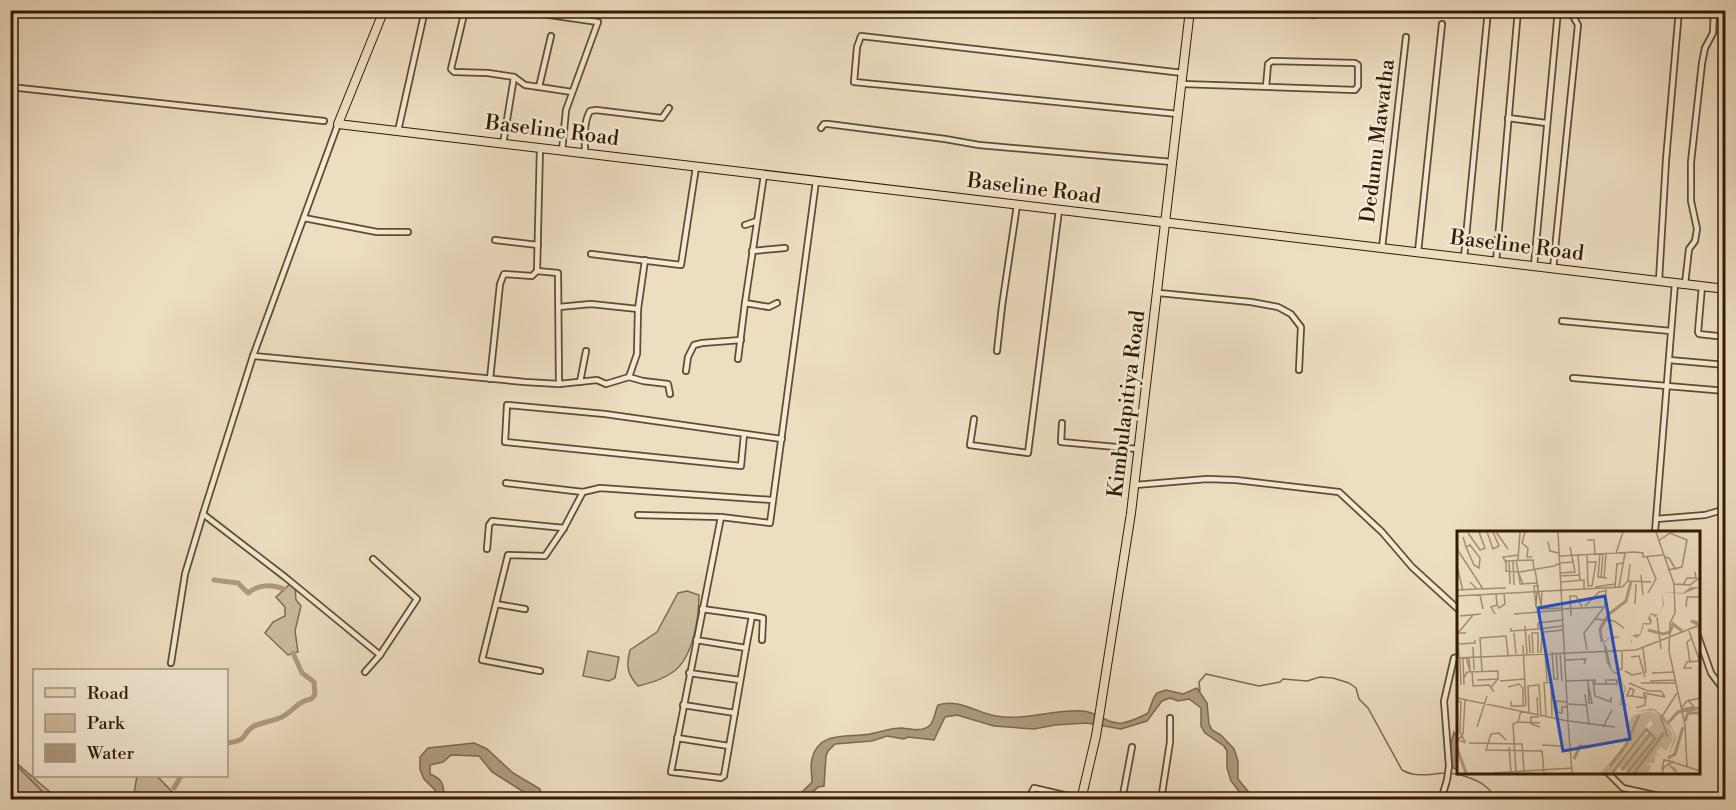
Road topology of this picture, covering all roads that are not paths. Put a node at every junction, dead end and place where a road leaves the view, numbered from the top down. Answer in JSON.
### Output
{"nodes":[{"id":1,"x":384,"y":10,"type":"edge"},
{"id":2,"x":425,"y":10,"type":"edge"},
{"id":3,"x":465,"y":10,"type":"edge"},
{"id":4,"x":513,"y":10,"type":"edge"},
{"id":5,"x":1190,"y":10,"type":"edge"},
{"id":6,"x":1292,"y":10,"type":"edge"},
{"id":7,"x":1488,"y":10,"type":"edge"},
{"id":8,"x":1518,"y":10,"type":"edge"},
{"id":9,"x":1558,"y":10,"type":"edge"},
{"id":10,"x":1574,"y":10,"type":"edge"},
{"id":11,"x":1679,"y":10,"type":"edge"},
{"id":12,"x":1715,"y":10,"type":"edge"},
{"id":13,"x":1725,"y":11,"type":"edge"},
{"id":14,"x":523,"y":12,"type":"edge"},
{"id":15,"x":1313,"y":15,"type":"dead end"},
{"id":16,"x":1442,"y":24,"type":"dead end"},
{"id":17,"x":551,"y":36,"type":"dead end"},
{"id":18,"x":1406,"y":37,"type":"dead end"},
{"id":19,"x":1183,"y":73,"type":"junction"},
{"id":20,"x":514,"y":77,"type":"junction"},
{"id":21,"x":1182,"y":84,"type":"junction"},
{"id":22,"x":10,"y":87,"type":"edge"},
{"id":23,"x":539,"y":87,"type":"junction"},
{"id":24,"x":1266,"y":87,"type":"junction"},
{"id":25,"x":572,"y":92,"type":"junction"},
{"id":26,"x":669,"y":108,"type":"dead end"},
{"id":27,"x":1178,"y":114,"type":"junction"},
{"id":28,"x":1508,"y":118,"type":"junction"},
{"id":29,"x":324,"y":121,"type":"dead end"},
{"id":30,"x":1546,"y":123,"type":"junction"},
{"id":31,"x":339,"y":124,"type":"junction"},
{"id":32,"x":821,"y":128,"type":"dead end"},
{"id":33,"x":398,"y":131,"type":"junction"},
{"id":34,"x":503,"y":144,"type":"junction"},
{"id":35,"x":540,"y":148,"type":"junction"},
{"id":36,"x":562,"y":151,"type":"junction"},
{"id":37,"x":585,"y":153,"type":"junction"},
{"id":38,"x":1172,"y":162,"type":"junction"},
{"id":39,"x":696,"y":166,"type":"junction"},
{"id":40,"x":764,"y":175,"type":"junction"},
{"id":41,"x":816,"y":181,"type":"junction"},
{"id":42,"x":1017,"y":205,"type":"junction"},
{"id":43,"x":1059,"y":210,"type":"junction"},
{"id":44,"x":304,"y":218,"type":"junction"},
{"id":45,"x":757,"y":221,"type":"junction"},
{"id":46,"x":1166,"y":222,"type":"junction"},
{"id":47,"x":745,"y":225,"type":"dead end"},
{"id":48,"x":408,"y":232,"type":"dead end"},
{"id":49,"x":495,"y":240,"type":"dead end"},
{"id":50,"x":538,"y":244,"type":"junction"},
{"id":51,"x":785,"y":248,"type":"dead end"},
{"id":52,"x":1382,"y":248,"type":"junction"},
{"id":53,"x":752,"y":251,"type":"junction"},
{"id":54,"x":1418,"y":252,"type":"junction"},
{"id":55,"x":591,"y":254,"type":"dead end"},
{"id":56,"x":1464,"y":258,"type":"junction"},
{"id":57,"x":645,"y":260,"type":"junction"},
{"id":58,"x":1496,"y":262,"type":"junction"},
{"id":59,"x":1534,"y":266,"type":"junction"},
{"id":60,"x":1553,"y":269,"type":"junction"},
{"id":61,"x":537,"y":271,"type":"junction"},
{"id":62,"x":1659,"y":281,"type":"junction"},
{"id":63,"x":1675,"y":283,"type":"junction"},
{"id":64,"x":1685,"y":284,"type":"junction"},
{"id":65,"x":1702,"y":286,"type":"junction"},
{"id":66,"x":1725,"y":289,"type":"edge"},
{"id":67,"x":1159,"y":293,"type":"junction"},
{"id":68,"x":745,"y":303,"type":"junction"},
{"id":69,"x":777,"y":303,"type":"dead end"},
{"id":70,"x":559,"y":308,"type":"junction"},
{"id":71,"x":638,"y":309,"type":"junction"},
{"id":72,"x":1562,"y":321,"type":"dead end"},
{"id":73,"x":1671,"y":331,"type":"junction"},
{"id":74,"x":1725,"y":337,"type":"edge"},
{"id":75,"x":741,"y":340,"type":"junction"},
{"id":76,"x":586,"y":351,"type":"dead end"},
{"id":77,"x":997,"y":351,"type":"dead end"},
{"id":78,"x":253,"y":356,"type":"junction"},
{"id":79,"x":738,"y":359,"type":"dead end"},
{"id":80,"x":1669,"y":360,"type":"junction"},
{"id":81,"x":1725,"y":365,"type":"edge"},
{"id":82,"x":1299,"y":370,"type":"dead end"},
{"id":83,"x":686,"y":371,"type":"dead end"},
{"id":84,"x":629,"y":377,"type":"junction"},
{"id":85,"x":1573,"y":378,"type":"dead end"},
{"id":86,"x":490,"y":379,"type":"junction"},
{"id":87,"x":580,"y":382,"type":"junction"},
{"id":88,"x":559,"y":384,"type":"junction"},
{"id":89,"x":1667,"y":387,"type":"junction"},
{"id":90,"x":1725,"y":391,"type":"edge"},
{"id":91,"x":670,"y":393,"type":"dead end"},
{"id":92,"x":974,"y":419,"type":"dead end"},
{"id":93,"x":1062,"y":423,"type":"dead end"},
{"id":94,"x":744,"y":434,"type":"junction"},
{"id":95,"x":782,"y":439,"type":"junction"},
{"id":96,"x":1139,"y":449,"type":"junction"},
{"id":97,"x":506,"y":483,"type":"dead end"},
{"id":98,"x":1135,"y":485,"type":"junction"},
{"id":99,"x":583,"y":492,"type":"junction"},
{"id":100,"x":772,"y":500,"type":"junction"},
{"id":101,"x":1725,"y":509,"type":"edge"},
{"id":102,"x":203,"y":514,"type":"junction"},
{"id":103,"x":638,"y":515,"type":"dead end"},
{"id":104,"x":721,"y":518,"type":"junction"},
{"id":105,"x":1656,"y":519,"type":"junction"},
{"id":106,"x":564,"y":528,"type":"junction"},
{"id":107,"x":1655,"y":531,"type":"edge"},
{"id":108,"x":487,"y":549,"type":"dead end"},
{"id":109,"x":373,"y":559,"type":"dead end"},
{"id":110,"x":496,"y":604,"type":"junction"},
{"id":111,"x":1457,"y":608,"type":"edge"},
{"id":112,"x":525,"y":609,"type":"dead end"},
{"id":113,"x":702,"y":609,"type":"junction"},
{"id":114,"x":752,"y":616,"type":"junction"},
{"id":115,"x":696,"y":640,"type":"junction"},
{"id":116,"x":762,"y":640,"type":"dead end"},
{"id":117,"x":1700,"y":642,"type":"edge"},
{"id":118,"x":747,"y":648,"type":"junction"},
{"id":119,"x":380,"y":655,"type":"junction"},
{"id":120,"x":1457,"y":657,"type":"edge"},
{"id":121,"x":171,"y":663,"type":"dead end"},
{"id":122,"x":540,"y":671,"type":"dead end"},
{"id":123,"x":365,"y":672,"type":"dead end"},
{"id":124,"x":689,"y":673,"type":"junction"},
{"id":125,"x":740,"y":680,"type":"junction"},
{"id":126,"x":1725,"y":693,"type":"edge"},
{"id":127,"x":683,"y":705,"type":"junction"},
{"id":128,"x":735,"y":713,"type":"junction"},
{"id":129,"x":1170,"y":717,"type":"dead end"},
{"id":130,"x":677,"y":738,"type":"junction"},
{"id":131,"x":729,"y":746,"type":"junction"},
{"id":132,"x":1132,"y":747,"type":"dead end"},
{"id":133,"x":1609,"y":774,"type":"edge"},
{"id":134,"x":1081,"y":799,"type":"edge"},
{"id":135,"x":1019,"y":800,"type":"edge"},
{"id":136,"x":1122,"y":800,"type":"edge"},
{"id":137,"x":1161,"y":800,"type":"edge"},
{"id":138,"x":1441,"y":800,"type":"edge"},
{"id":139,"x":1677,"y":800,"type":"edge"}],
"edges":[{"from":1,"to":31,"type":"main road"},
{"from":2,"to":33,"type":"street"},
{"from":3,"to":20,"type":"street"},
{"from":4,"to":14,"type":"street"},
{"from":4,"to":25,"type":"street"},
{"from":5,"to":19,"type":"main road","name":"Kimbulapitiya Road"},
{"from":6,"to":15,"type":"street"},
{"from":7,"to":56,"type":"street"},
{"from":8,"to":28,"type":"street"},
{"from":9,"to":30,"type":"street"},
{"from":10,"to":60,"type":"street"},
{"from":11,"to":62,"type":"street"},
{"from":12,"to":13,"type":"street"},
{"from":12,"to":64,"type":"street"},
{"from":16,"to":54,"type":"street"},
{"from":17,"to":23,"type":"street"},
{"from":18,"to":52,"type":"street","name":"Dedunu Mawatha"},
{"from":19,"to":21,"type":"main road","name":"Kimbulapitiya Road"},
{"from":19,"to":27,"type":"street"},
{"from":20,"to":23,"type":"street"},
{"from":20,"to":34,"type":"street"},
{"from":21,"to":24,"type":"street"},
{"from":21,"to":27,"type":"main road","name":"Kimbulapitiya Road"},
{"from":22,"to":29,"type":"street"},
{"from":23,"to":25,"type":"street"},
{"from":24,"to":24,"type":"street"},
{"from":25,"to":36,"type":"street"},
{"from":26,"to":37,"type":"street"},
{"from":27,"to":38,"type":"main road","name":"Kimbulapitiya Road"},
{"from":28,"to":30,"type":"street"},
{"from":28,"to":58,"type":"street"},
{"from":30,"to":59,"type":"street"},
{"from":31,"to":33,"type":"main road","name":"Baseline Road"},
{"from":31,"to":44,"type":"street"},
{"from":32,"to":38,"type":"street"},
{"from":33,"to":34,"type":"main road","name":"Baseline Road"},
{"from":34,"to":35,"type":"main road","name":"Baseline Road"},
{"from":35,"to":36,"type":"main road","name":"Baseline Road"},
{"from":35,"to":50,"type":"street"},
{"from":36,"to":37,"type":"main road","name":"Baseline Road"},
{"from":37,"to":39,"type":"main road","name":"Baseline Road"},
{"from":38,"to":46,"type":"main road","name":"Kimbulapitiya Road"},
{"from":39,"to":40,"type":"main road","name":"Baseline Road"},
{"from":39,"to":57,"type":"street"},
{"from":40,"to":41,"type":"main road","name":"Baseline Road"},
{"from":40,"to":45,"type":"street"},
{"from":41,"to":42,"type":"main road","name":"Baseline Road"},
{"from":41,"to":95,"type":"street"},
{"from":42,"to":43,"type":"main road","name":"Baseline Road"},
{"from":42,"to":77,"type":"street"},
{"from":43,"to":46,"type":"main road","name":"Baseline Road"},
{"from":43,"to":92,"type":"street"},
{"from":44,"to":48,"type":"street"},
{"from":44,"to":78,"type":"street"},
{"from":45,"to":47,"type":"street"},
{"from":45,"to":53,"type":"street"},
{"from":46,"to":52,"type":"main road","name":"Baseline Road"},
{"from":46,"to":67,"type":"main road","name":"Kimbulapitiya Road"},
{"from":49,"to":50,"type":"street"},
{"from":50,"to":61,"type":"street"},
{"from":51,"to":53,"type":"street"},
{"from":52,"to":54,"type":"main road","name":"Baseline Road"},
{"from":53,"to":68,"type":"street"},
{"from":54,"to":56,"type":"main road","name":"Baseline Road"},
{"from":55,"to":57,"type":"street"},
{"from":56,"to":58,"type":"main road","name":"Baseline Road"},
{"from":57,"to":71,"type":"street"},
{"from":58,"to":59,"type":"main road","name":"Baseline Road"},
{"from":59,"to":60,"type":"main road","name":"Baseline Road"},
{"from":60,"to":62,"type":"main road","name":"Baseline Road"},
{"from":61,"to":70,"type":"street"},
{"from":61,"to":86,"type":"street"},
{"from":62,"to":63,"type":"main road","name":"Baseline Road"},
{"from":63,"to":64,"type":"main road","name":"Baseline Road"},
{"from":63,"to":73,"type":"street"},
{"from":64,"to":65,"type":"main road","name":"Baseline Road"},
{"from":65,"to":66,"type":"main road","name":"Baseline Road"},
{"from":65,"to":74,"type":"street"},
{"from":67,"to":82,"type":"street"},
{"from":67,"to":96,"type":"main road","name":"Kimbulapitiya Road"},
{"from":68,"to":69,"type":"street"},
{"from":68,"to":75,"type":"street"},
{"from":70,"to":71,"type":"street"},
{"from":70,"to":88,"type":"street"},
{"from":71,"to":84,"type":"street"},
{"from":72,"to":73,"type":"street"},
{"from":73,"to":80,"type":"street"},
{"from":75,"to":79,"type":"street"},
{"from":75,"to":83,"type":"street"},
{"from":76,"to":87,"type":"street"},
{"from":78,"to":86,"type":"street"},
{"from":78,"to":102,"type":"street"},
{"from":80,"to":81,"type":"street"},
{"from":80,"to":89,"type":"street"},
{"from":84,"to":87,"type":"street"},
{"from":84,"to":91,"type":"street"},
{"from":85,"to":89,"type":"street"},
{"from":86,"to":88,"type":"street"},
{"from":87,"to":88,"type":"street"},
{"from":89,"to":90,"type":"street"},
{"from":89,"to":105,"type":"street"},
{"from":93,"to":96,"type":"street"},
{"from":94,"to":94,"type":"street"},
{"from":94,"to":95,"type":"street"},
{"from":95,"to":100,"type":"street"},
{"from":96,"to":98,"type":"main road","name":"Kimbulapitiya Road"},
{"from":97,"to":99,"type":"street"},
{"from":98,"to":111,"type":"street"},
{"from":98,"to":134,"type":"main road","name":"Kimbulapitiya Road"},
{"from":99,"to":100,"type":"street"},
{"from":99,"to":106,"type":"street"},
{"from":100,"to":104,"type":"street"},
{"from":101,"to":105,"type":"street"},
{"from":102,"to":119,"type":"street"},
{"from":102,"to":121,"type":"street"},
{"from":103,"to":104,"type":"street"},
{"from":104,"to":113,"type":"street"},
{"from":105,"to":107,"type":"street"},
{"from":106,"to":108,"type":"street"},
{"from":106,"to":110,"type":"street"},
{"from":109,"to":119,"type":"street"},
{"from":110,"to":112,"type":"street"},
{"from":110,"to":122,"type":"street"},
{"from":113,"to":114,"type":"street"},
{"from":113,"to":115,"type":"street"},
{"from":114,"to":116,"type":"street"},
{"from":114,"to":118,"type":"street"},
{"from":115,"to":118,"type":"street"},
{"from":115,"to":124,"type":"street"},
{"from":117,"to":126,"type":"street"},
{"from":118,"to":125,"type":"street"},
{"from":119,"to":123,"type":"street"},
{"from":120,"to":138,"type":"street"},
{"from":124,"to":125,"type":"street"},
{"from":124,"to":127,"type":"street"},
{"from":125,"to":128,"type":"street"},
{"from":127,"to":128,"type":"street"},
{"from":127,"to":130,"type":"street"},
{"from":128,"to":131,"type":"street"},
{"from":129,"to":137,"type":"street"},
{"from":130,"to":131,"type":"street"},
{"from":130,"to":131,"type":"street"},
{"from":132,"to":136,"type":"street"},
{"from":133,"to":139,"type":"street"},
{"from":134,"to":135,"type":"street"}]}
